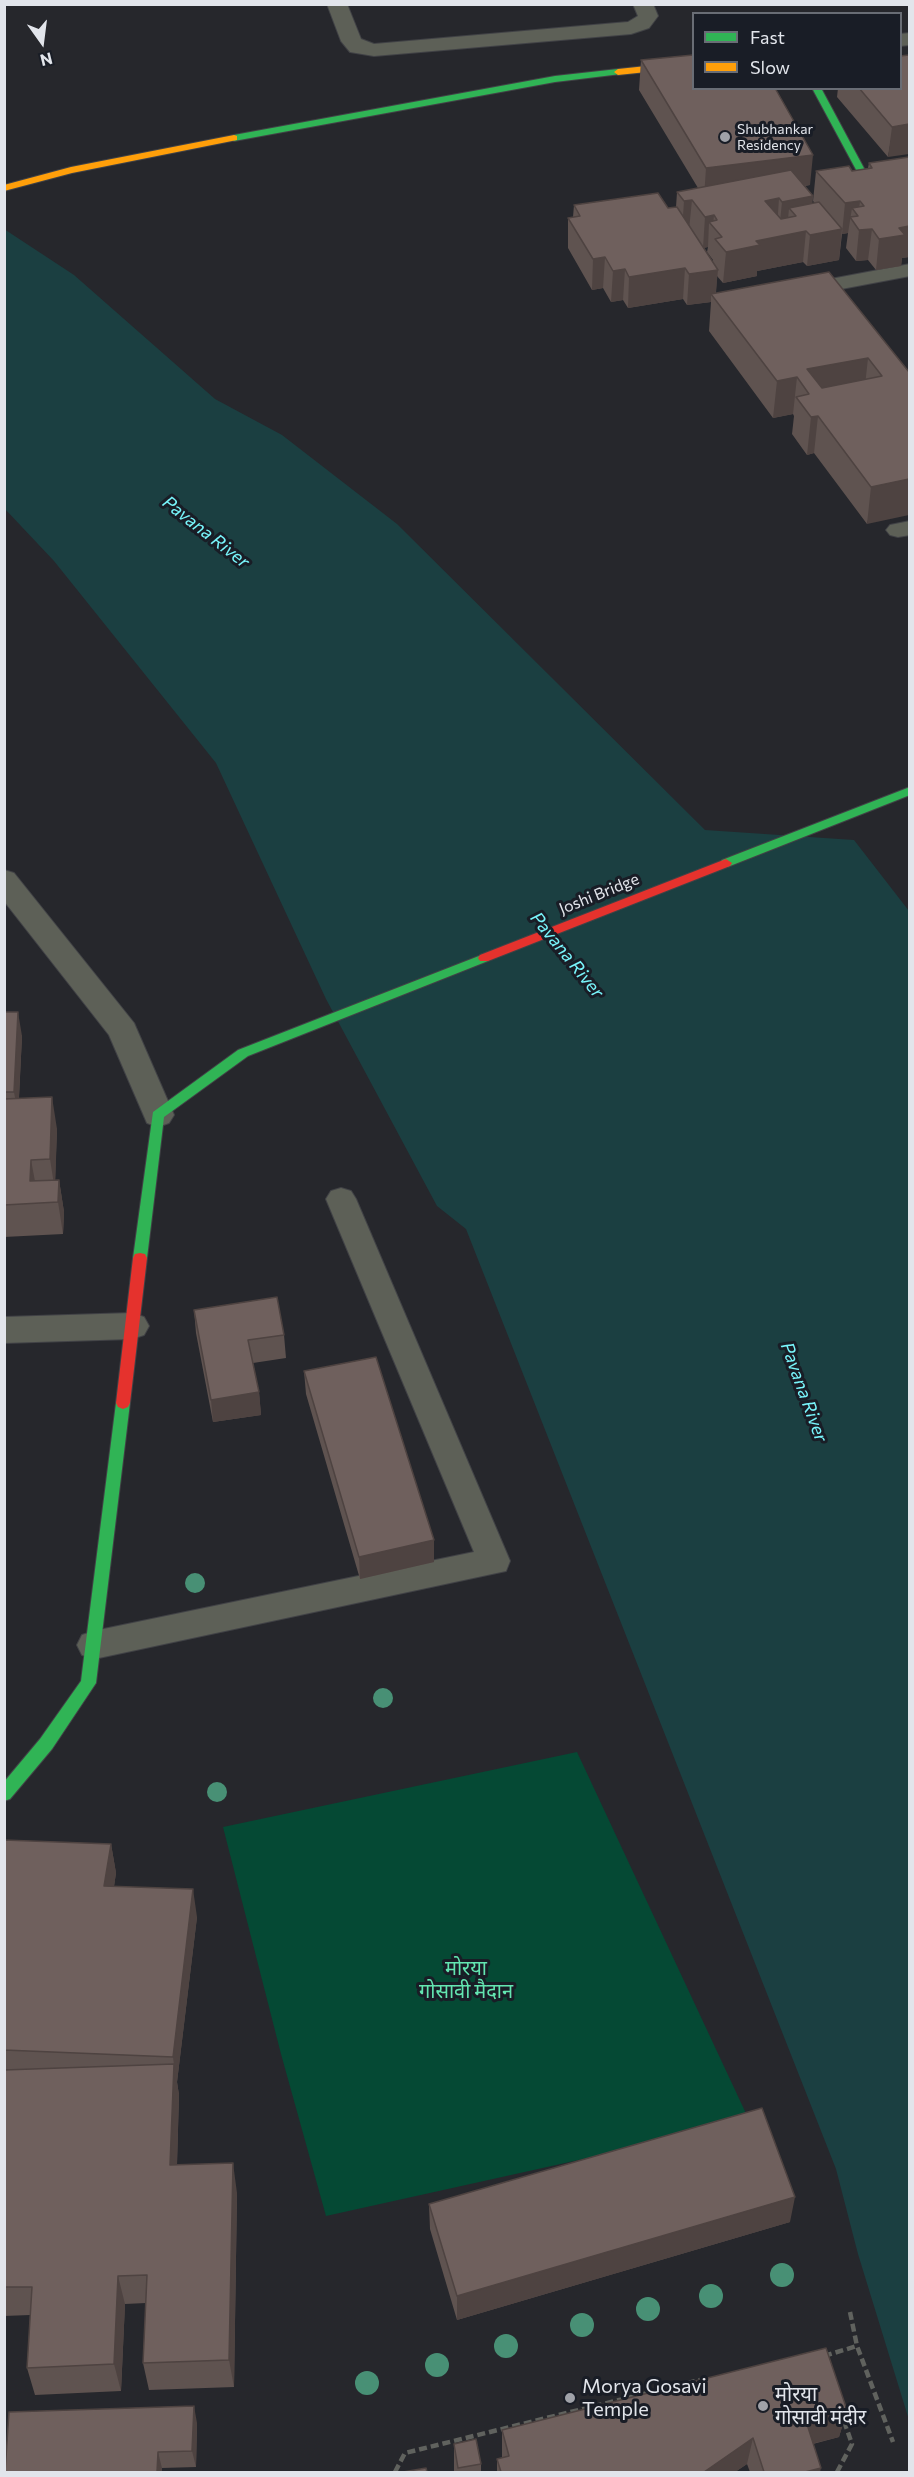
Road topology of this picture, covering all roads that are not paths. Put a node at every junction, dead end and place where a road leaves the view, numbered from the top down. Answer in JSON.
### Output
{"nodes":[{"id":1,"x":338,"y":4,"type":"edge"},
{"id":2,"x":643,"y":4,"type":"edge"},
{"id":3,"x":692,"y":64,"type":"edge"},
{"id":4,"x":816,"y":90,"type":"edge"},
{"id":5,"x":909,"y":168,"type":"edge"},
{"id":6,"x":4,"y":188,"type":"edge"},
{"id":7,"x":909,"y":270,"type":"edge"},
{"id":8,"x":836,"y":284,"type":"junction"},
{"id":9,"x":778,"y":296,"type":"edge"},
{"id":10,"x":850,"y":303,"type":"edge"},
{"id":11,"x":906,"y":792,"type":"edge"},
{"id":12,"x":4,"y":880,"type":"edge"},
{"id":13,"x":158,"y":1115,"type":"junction"},
{"id":14,"x":341,"y":1199,"type":"dead end"},
{"id":15,"x":132,"y":1326,"type":"junction"},
{"id":16,"x":4,"y":1330,"type":"edge"},
{"id":17,"x":94,"y":1645,"type":"junction"},
{"id":18,"x":4,"y":1794,"type":"edge"}],
"edges":[{"from":1,"to":2,"type":"street"},
{"from":3,"to":6,"type":"street"},
{"from":4,"to":5,"type":"street"},
{"from":7,"to":8,"type":"lane"},
{"from":8,"to":9,"type":"lane"},
{"from":8,"to":10,"type":"lane"},
{"from":11,"to":13,"type":"street","name":"Joshi Bridge"},
{"from":12,"to":13,"type":"street"},
{"from":13,"to":15,"type":"street"},
{"from":14,"to":17,"type":"lane"},
{"from":15,"to":16,"type":"street"},
{"from":15,"to":17,"type":"street"},
{"from":17,"to":18,"type":"street"}]}
